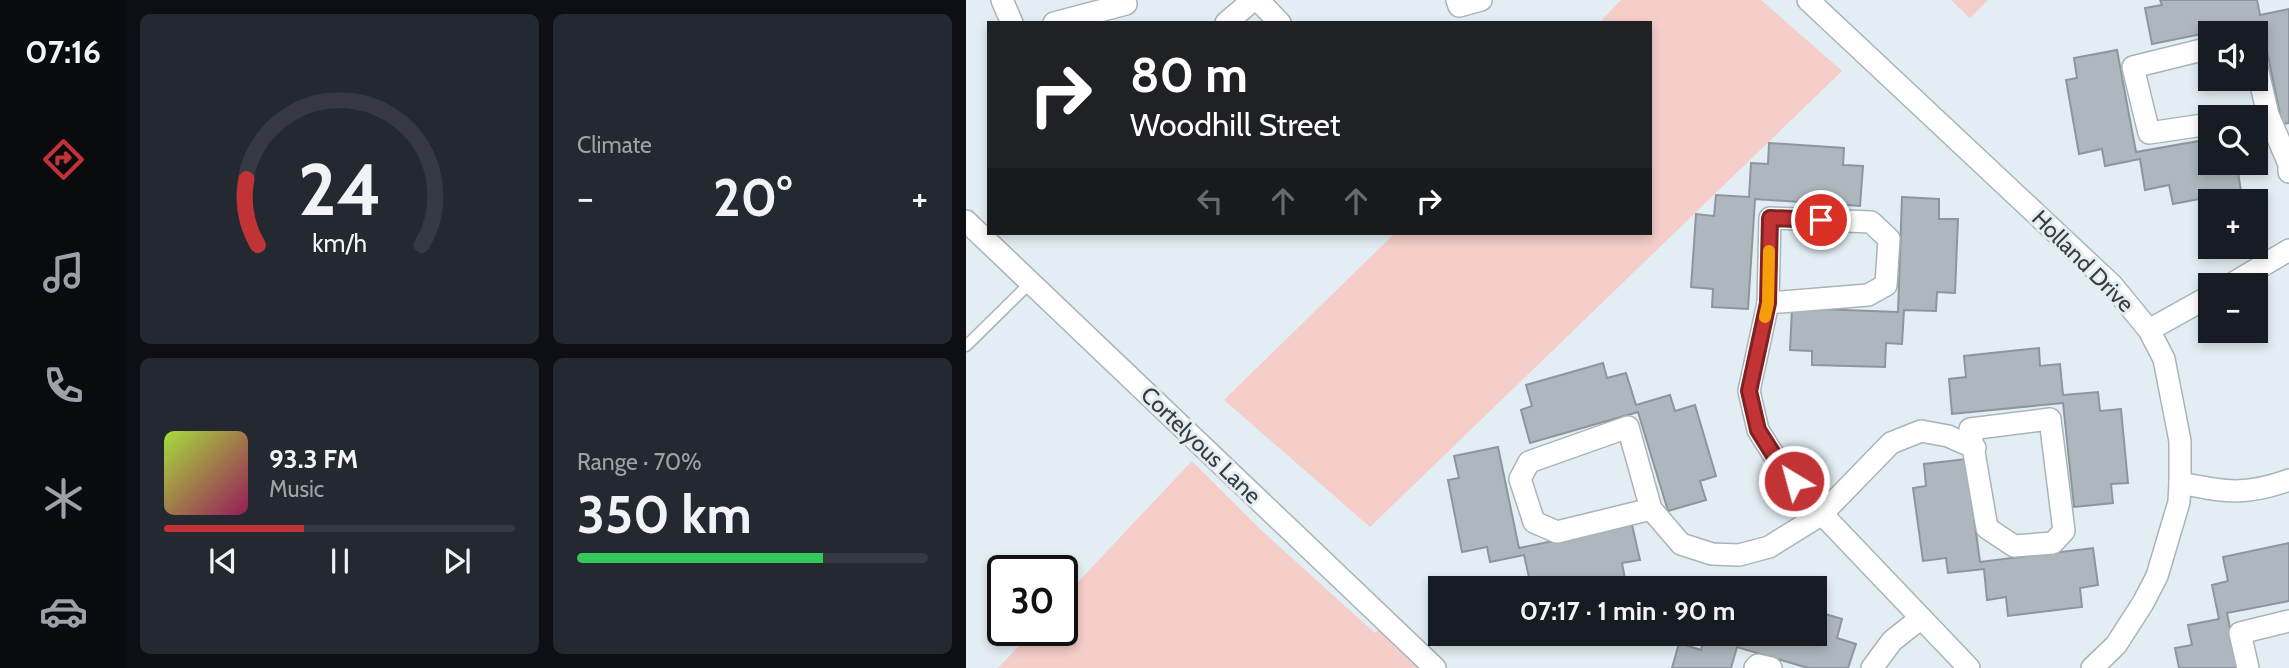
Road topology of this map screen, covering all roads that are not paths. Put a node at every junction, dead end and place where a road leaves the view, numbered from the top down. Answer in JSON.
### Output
{"nodes":[{"id":1,"x":1002,"y":0,"type":"edge"},
{"id":2,"x":1253,"y":0,"type":"edge"},
{"id":3,"x":1258,"y":0,"type":"edge"},
{"id":4,"x":1457,"y":0,"type":"edge"},
{"id":5,"x":1481,"y":0,"type":"edge"},
{"id":6,"x":1808,"y":0,"type":"edge"},
{"id":7,"x":1128,"y":9,"type":"edge"},
{"id":8,"x":1011,"y":21,"type":"edge"},
{"id":9,"x":1065,"y":21,"type":"edge"},
{"id":10,"x":1228,"y":21,"type":"edge"},
{"id":11,"x":1278,"y":21,"type":"edge"},
{"id":12,"x":2198,"y":51,"type":"edge"},
{"id":13,"x":2198,"y":126,"type":"edge"},
{"id":14,"x":2268,"y":128,"type":"edge"},
{"id":15,"x":2289,"y":172,"type":"edge"},
{"id":16,"x":966,"y":222,"type":"edge"},
{"id":17,"x":2289,"y":250,"type":"edge"},
{"id":18,"x":2250,"y":273,"type":"edge"},
{"id":19,"x":1030,"y":283,"type":"junction"},
{"id":20,"x":1768,"y":303,"type":"junction"},
{"id":21,"x":2198,"y":303,"type":"edge"},
{"id":22,"x":2149,"y":330,"type":"junction"},
{"id":23,"x":966,"y":346,"type":"edge"},
{"id":24,"x":1975,"y":448,"type":"junction"},
{"id":25,"x":2289,"y":480,"type":"edge"},
{"id":26,"x":2180,"y":484,"type":"junction"},
{"id":27,"x":1651,"y":509,"type":"junction"},
{"id":28,"x":1822,"y":514,"type":"junction"},
{"id":29,"x":1922,"y":618,"type":"junction"},
{"id":30,"x":2289,"y":621,"type":"edge"},
{"id":31,"x":1435,"y":668,"type":"edge"},
{"id":32,"x":1755,"y":668,"type":"edge"},
{"id":33,"x":1771,"y":668,"type":"edge"},
{"id":34,"x":1872,"y":668,"type":"edge"},
{"id":35,"x":1969,"y":668,"type":"edge"},
{"id":36,"x":2092,"y":668,"type":"edge"},
{"id":37,"x":2248,"y":668,"type":"edge"}],
"edges":[{"from":1,"to":8,"type":"street"},
{"from":2,"to":10,"type":"street"},
{"from":3,"to":11,"type":"street"},
{"from":4,"to":5,"type":"street"},
{"from":6,"to":22,"type":"street","name":"Holland Drive"},
{"from":7,"to":9,"type":"street"},
{"from":12,"to":13,"type":"street"},
{"from":14,"to":15,"type":"street"},
{"from":16,"to":19,"type":"street","name":"Cortelyous Lane"},
{"from":17,"to":18,"type":"street"},
{"from":19,"to":23,"type":"lane"},
{"from":19,"to":31,"type":"street","name":"Cortelyous Lane"},
{"from":20,"to":20,"type":"street"},
{"from":20,"to":28,"type":"street"},
{"from":21,"to":22,"type":"street"},
{"from":22,"to":26,"type":"street","name":"Holland Drive"},
{"from":24,"to":24,"type":"street"},
{"from":24,"to":28,"type":"street"},
{"from":25,"to":26,"type":"street"},
{"from":26,"to":36,"type":"street","name":"Holland Drive"},
{"from":27,"to":27,"type":"street"},
{"from":27,"to":28,"type":"street"},
{"from":28,"to":29,"type":"street"},
{"from":29,"to":34,"type":"street"},
{"from":29,"to":35,"type":"street"},
{"from":30,"to":37,"type":"street"},
{"from":32,"to":33,"type":"street"}]}
